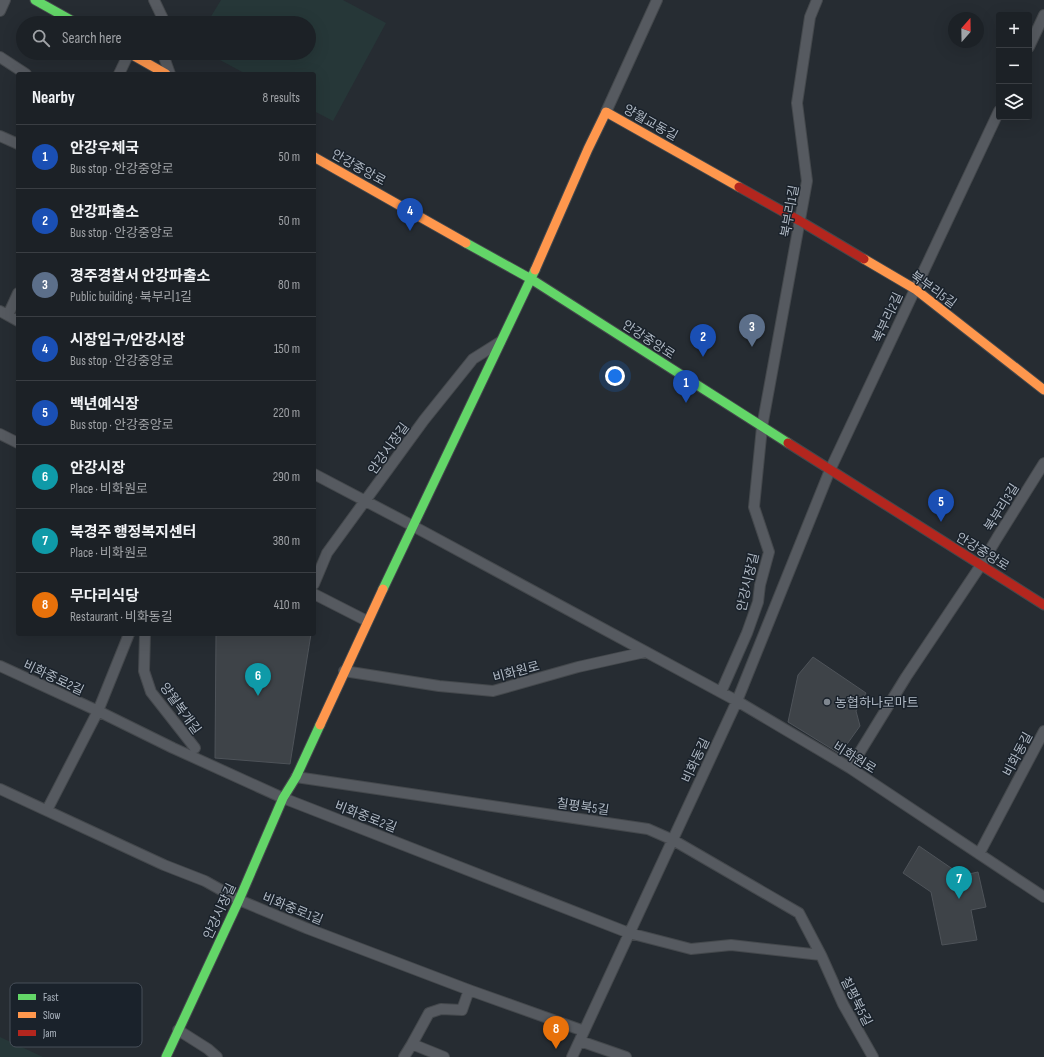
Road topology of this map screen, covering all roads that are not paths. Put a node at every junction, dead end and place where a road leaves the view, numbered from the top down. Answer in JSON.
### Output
{"nodes":[{"id":1,"x":5,"y":0,"type":"edge"},
{"id":2,"x":35,"y":0,"type":"edge"},
{"id":3,"x":154,"y":0,"type":"edge"},
{"id":4,"x":657,"y":0,"type":"edge"},
{"id":5,"x":816,"y":0,"type":"edge"},
{"id":6,"x":0,"y":11,"type":"edge"},
{"id":7,"x":1044,"y":15,"type":"edge"},
{"id":8,"x":64,"y":16,"type":"edge"},
{"id":9,"x":162,"y":16,"type":"edge"},
{"id":10,"x":1032,"y":41,"type":"edge"},
{"id":11,"x":0,"y":57,"type":"edge"},
{"id":12,"x":126,"y":60,"type":"edge"},
{"id":13,"x":141,"y":60,"type":"edge"},
{"id":14,"x":165,"y":60,"type":"edge"},
{"id":15,"x":23,"y":72,"type":"edge"},
{"id":16,"x":120,"y":72,"type":"edge"},
{"id":17,"x":162,"y":72,"type":"edge"},
{"id":18,"x":169,"y":72,"type":"edge"},
{"id":19,"x":606,"y":112,"type":"junction"},
{"id":20,"x":996,"y":117,"type":"edge"},
{"id":21,"x":0,"y":136,"type":"edge"},
{"id":22,"x":16,"y":143,"type":"edge"},
{"id":23,"x":316,"y":158,"type":"edge"},
{"id":24,"x":800,"y":221,"type":"junction"},
{"id":25,"x":531,"y":279,"type":"junction"},
{"id":26,"x":915,"y":289,"type":"junction"},
{"id":27,"x":16,"y":296,"type":"edge"},
{"id":28,"x":4,"y":313,"type":"edge"},
{"id":29,"x":16,"y":320,"type":"edge"},
{"id":30,"x":500,"y":342,"type":"junction"},
{"id":31,"x":1044,"y":390,"type":"edge"},
{"id":32,"x":762,"y":427,"type":"junction"},
{"id":33,"x":0,"y":434,"type":"edge"},
{"id":34,"x":16,"y":442,"type":"edge"},
{"id":35,"x":1044,"y":463,"type":"edge"},
{"id":36,"x":830,"y":470,"type":"junction"},
{"id":37,"x":316,"y":475,"type":"edge"},
{"id":38,"x":366,"y":501,"type":"junction"},
{"id":39,"x":413,"y":526,"type":"junction"},
{"id":40,"x":981,"y":565,"type":"junction"},
{"id":41,"x":316,"y":580,"type":"edge"},
{"id":42,"x":316,"y":595,"type":"edge"},
{"id":43,"x":1044,"y":605,"type":"edge"},
{"id":44,"x":367,"y":621,"type":"junction"},
{"id":45,"x":128,"y":636,"type":"edge"},
{"id":46,"x":145,"y":636,"type":"edge"},
{"id":47,"x":645,"y":652,"type":"junction"},
{"id":48,"x":0,"y":666,"type":"edge"},
{"id":49,"x":344,"y":671,"type":"junction"},
{"id":50,"x":720,"y":692,"type":"junction"},
{"id":51,"x":737,"y":701,"type":"junction"},
{"id":52,"x":98,"y":711,"type":"junction"},
{"id":53,"x":1044,"y":731,"type":"edge"},
{"id":54,"x":195,"y":748,"type":"dead end"},
{"id":55,"x":850,"y":768,"type":"junction"},
{"id":56,"x":296,"y":777,"type":"junction"},
{"id":57,"x":0,"y":789,"type":"edge"},
{"id":58,"x":283,"y":798,"type":"junction"},
{"id":59,"x":47,"y":810,"type":"junction"},
{"id":60,"x":673,"y":840,"type":"junction"},
{"id":61,"x":978,"y":854,"type":"junction"},
{"id":62,"x":1044,"y":897,"type":"edge"},
{"id":63,"x":239,"y":900,"type":"junction"},
{"id":64,"x":629,"y":933,"type":"junction"},
{"id":65,"x":821,"y":955,"type":"junction"},
{"id":66,"x":469,"y":990,"type":"junction"},
{"id":67,"x":178,"y":1030,"type":"junction"},
{"id":68,"x":584,"y":1032,"type":"junction"},
{"id":69,"x":580,"y":1041,"type":"junction"},
{"id":70,"x":412,"y":1044,"type":"junction"},
{"id":71,"x":166,"y":1057,"type":"edge"},
{"id":72,"x":217,"y":1057,"type":"edge"},
{"id":73,"x":404,"y":1057,"type":"edge"},
{"id":74,"x":444,"y":1057,"type":"edge"},
{"id":75,"x":572,"y":1057,"type":"edge"},
{"id":76,"x":626,"y":1057,"type":"edge"},
{"id":77,"x":873,"y":1057,"type":"edge"}],
"edges":[{"from":1,"to":6,"type":"street"},
{"from":2,"to":8,"type":"street"},
{"from":3,"to":9,"type":"street"},
{"from":4,"to":19,"type":"street"},
{"from":5,"to":24,"type":"street","name":"북부리1길"},
{"from":7,"to":10,"type":"street"},
{"from":11,"to":15,"type":"street"},
{"from":12,"to":16,"type":"street"},
{"from":13,"to":17,"type":"street"},
{"from":14,"to":18,"type":"street"},
{"from":19,"to":24,"type":"street","name":"양월교동길"},
{"from":19,"to":25,"type":"street","name":"양월교동길"},
{"from":20,"to":26,"type":"street","name":"북부리2길"},
{"from":21,"to":22,"type":"street"},
{"from":23,"to":25,"type":"street","name":"안강중앙로"},
{"from":24,"to":26,"type":"street","name":"북부리5길"},
{"from":24,"to":32,"type":"street","name":"북부리1길"},
{"from":25,"to":30,"type":"street"},
{"from":25,"to":32,"type":"street","name":"안강중앙로"},
{"from":26,"to":31,"type":"street","name":"북부리5길"},
{"from":26,"to":36,"type":"street","name":"북부리2길"},
{"from":27,"to":28,"type":"street"},
{"from":28,"to":29,"type":"street"},
{"from":30,"to":38,"type":"street","name":"안강시장길"},
{"from":30,"to":39,"type":"street"},
{"from":32,"to":36,"type":"street","name":"안강중앙로"},
{"from":32,"to":50,"type":"street","name":"안강시장길"},
{"from":33,"to":34,"type":"street"},
{"from":35,"to":40,"type":"street","name":"북부리3길"},
{"from":36,"to":40,"type":"street","name":"안강중앙로"},
{"from":36,"to":51,"type":"street","name":"비화동길"},
{"from":37,"to":38,"type":"street","name":"비화원로"},
{"from":38,"to":39,"type":"street","name":"비화원로"},
{"from":38,"to":41,"type":"street","name":"안강시장길"},
{"from":39,"to":44,"type":"street"},
{"from":39,"to":47,"type":"street","name":"비화원로"},
{"from":40,"to":43,"type":"street","name":"안강중앙로"},
{"from":40,"to":55,"type":"street"},
{"from":42,"to":44,"type":"street"},
{"from":44,"to":49,"type":"street"},
{"from":45,"to":52,"type":"street"},
{"from":46,"to":54,"type":"street","name":"양월복개길"},
{"from":47,"to":49,"type":"street","name":"비화원로"},
{"from":47,"to":50,"type":"street","name":"비화원로"},
{"from":48,"to":52,"type":"street","name":"비화중로2길"},
{"from":49,"to":56,"type":"street"},
{"from":50,"to":51,"type":"street","name":"비화원로"},
{"from":51,"to":55,"type":"street","name":"비화원로"},
{"from":51,"to":60,"type":"street","name":"비화동길"},
{"from":52,"to":58,"type":"street","name":"비화중로2길"},
{"from":52,"to":59,"type":"street"},
{"from":53,"to":61,"type":"street","name":"비화동길"},
{"from":55,"to":61,"type":"street","name":"비화원로"},
{"from":56,"to":58,"type":"street","name":"안강시장길"},
{"from":56,"to":60,"type":"street","name":"칠평북5길"},
{"from":57,"to":59,"type":"street","name":"비화중로1길"},
{"from":58,"to":63,"type":"street","name":"안강시장길"},
{"from":58,"to":64,"type":"street","name":"비화중로2길"},
{"from":59,"to":63,"type":"street","name":"비화중로1길"},
{"from":60,"to":64,"type":"street","name":"비화동길"},
{"from":60,"to":65,"type":"street","name":"칠평북5길"},
{"from":61,"to":62,"type":"street","name":"비화원로"},
{"from":63,"to":66,"type":"street","name":"비화중로1길"},
{"from":63,"to":67,"type":"street","name":"안강시장길"},
{"from":64,"to":65,"type":"street"},
{"from":64,"to":68,"type":"street","name":"비화동길"},
{"from":65,"to":77,"type":"street","name":"칠평북5길"},
{"from":66,"to":68,"type":"street","name":"비화중로1길"},
{"from":66,"to":70,"type":"street"},
{"from":67,"to":71,"type":"street","name":"안강시장길"},
{"from":67,"to":72,"type":"street"},
{"from":68,"to":69,"type":"street","name":"비화동길"},
{"from":69,"to":75,"type":"street","name":"비화동길"},
{"from":69,"to":76,"type":"street"},
{"from":70,"to":73,"type":"street"},
{"from":70,"to":74,"type":"street"}]}
